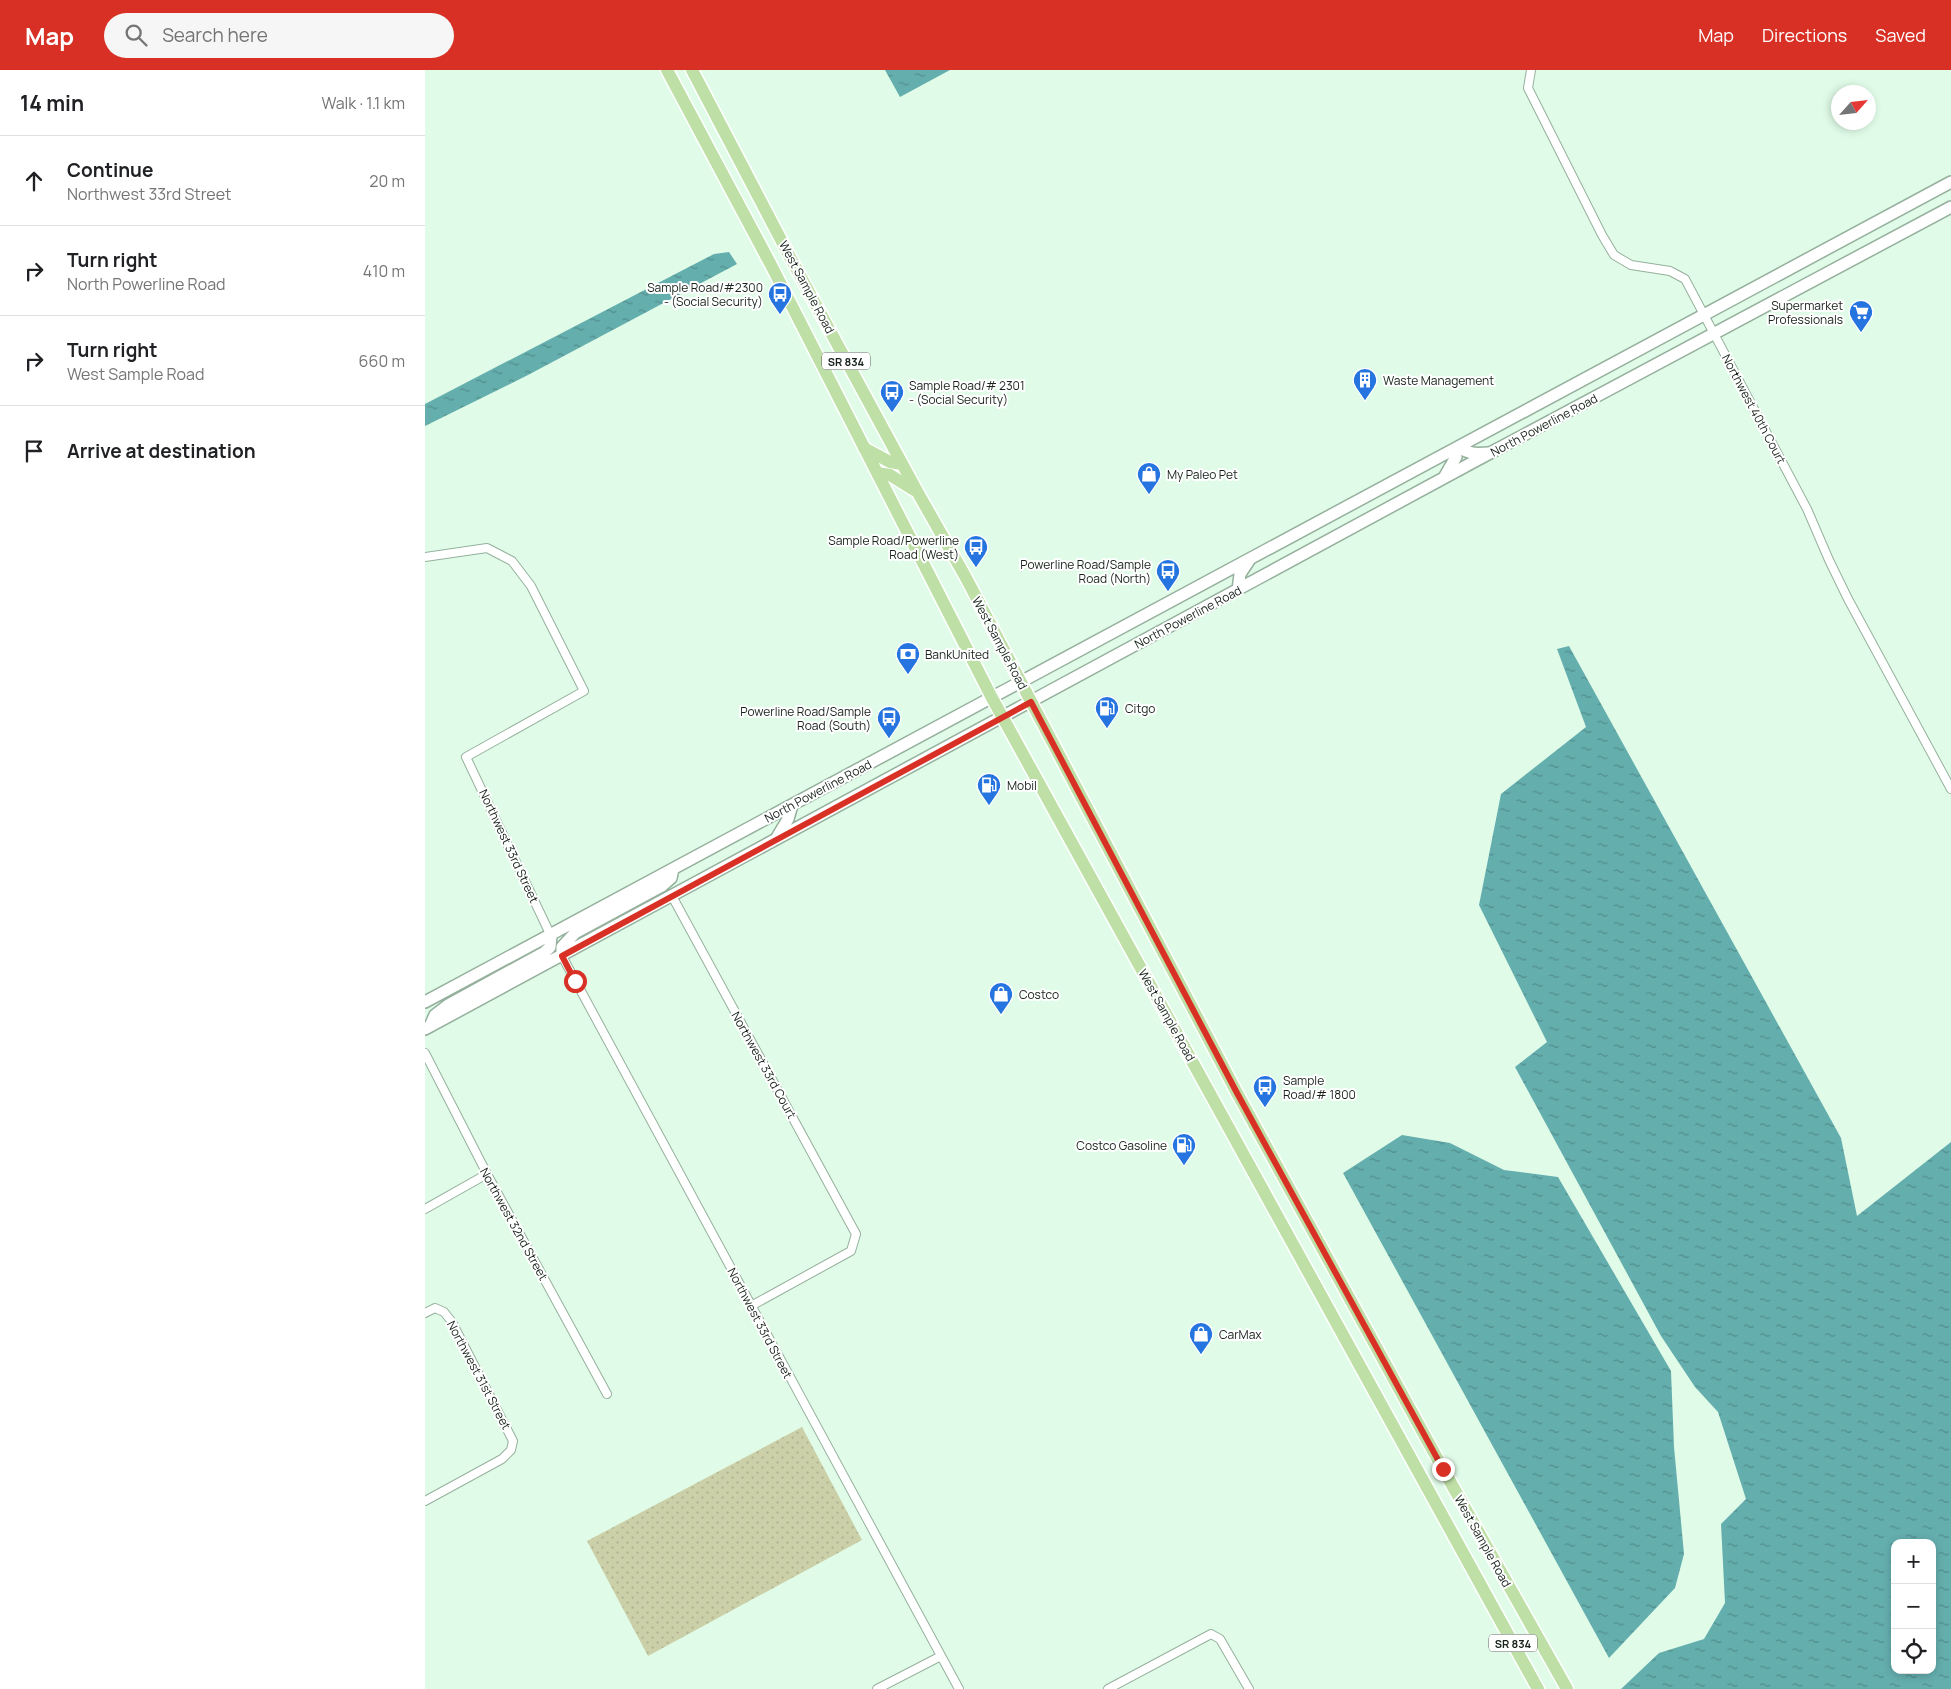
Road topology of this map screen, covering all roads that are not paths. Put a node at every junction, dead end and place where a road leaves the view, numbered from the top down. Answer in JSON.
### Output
{"nodes":[{"id":1,"x":667,"y":70,"type":"edge"},
{"id":2,"x":692,"y":70,"type":"edge"},
{"id":3,"x":1531,"y":70,"type":"edge"},
{"id":4,"x":1951,"y":182,"type":"edge"},
{"id":5,"x":1951,"y":207,"type":"edge"},
{"id":6,"x":1705,"y":315,"type":"junction"},
{"id":7,"x":1714,"y":334,"type":"junction"},
{"id":8,"x":864,"y":448,"type":"junction"},
{"id":9,"x":1457,"y":448,"type":"junction"},
{"id":10,"x":1491,"y":453,"type":"junction"},
{"id":11,"x":902,"y":464,"type":"junction"},
{"id":12,"x":877,"y":473,"type":"junction"},
{"id":13,"x":1443,"y":479,"type":"junction"},
{"id":14,"x":918,"y":493,"type":"junction"},
{"id":15,"x":425,"y":558,"type":"edge"},
{"id":16,"x":1251,"y":558,"type":"junction"},
{"id":17,"x":1238,"y":590,"type":"junction"},
{"id":18,"x":1021,"y":682,"type":"junction"},
{"id":19,"x":992,"y":698,"type":"junction"},
{"id":20,"x":1031,"y":702,"type":"junction"},
{"id":21,"x":1003,"y":718,"type":"junction"},
{"id":22,"x":1951,"y":789,"type":"edge"},
{"id":23,"x":792,"y":805,"type":"junction"},
{"id":24,"x":776,"y":840,"type":"junction"},
{"id":25,"x":673,"y":869,"type":"junction"},
{"id":26,"x":672,"y":896,"type":"junction"},
{"id":27,"x":551,"y":936,"type":"junction"},
{"id":28,"x":562,"y":956,"type":"junction"},
{"id":29,"x":425,"y":1002,"type":"edge"},
{"id":30,"x":428,"y":1028,"type":"edge"},
{"id":31,"x":425,"y":1054,"type":"edge"},
{"id":32,"x":487,"y":1174,"type":"junction"},
{"id":33,"x":425,"y":1209,"type":"edge"},
{"id":34,"x":751,"y":1306,"type":"junction"},
{"id":35,"x":425,"y":1313,"type":"edge"},
{"id":36,"x":607,"y":1394,"type":"dead end"},
{"id":37,"x":425,"y":1501,"type":"edge"},
{"id":38,"x":941,"y":1656,"type":"junction"},
{"id":39,"x":877,"y":1689,"type":"edge"},
{"id":40,"x":959,"y":1689,"type":"edge"},
{"id":41,"x":1108,"y":1689,"type":"edge"},
{"id":42,"x":1249,"y":1689,"type":"edge"},
{"id":43,"x":1538,"y":1689,"type":"edge"},
{"id":44,"x":1567,"y":1689,"type":"edge"}],
"edges":[{"from":1,"to":8,"type":"main road","name":"West Sample Road","number":"SR 834"},
{"from":2,"to":11,"type":"main road","name":"West Sample Road","number":"SR 834"},
{"from":3,"to":6,"type":"street","name":"Northwest 40th Court"},
{"from":4,"to":6,"type":"main road","name":"North Powerline Road"},
{"from":5,"to":7,"type":"main road","name":"North Powerline Road"},
{"from":6,"to":7,"type":"street","name":"Northwest 40th Court"},
{"from":6,"to":9,"type":"main road","name":"North Powerline Road"},
{"from":7,"to":10,"type":"main road","name":"North Powerline Road"},
{"from":7,"to":22,"type":"street","name":"Northwest 40th Court"},
{"from":8,"to":11,"type":"main road"},
{"from":8,"to":12,"type":"main road","name":"West Sample Road","number":"SR 834"},
{"from":9,"to":10,"type":"main road"},
{"from":9,"to":13,"type":"main road"},
{"from":9,"to":16,"type":"main road","name":"North Powerline Road"},
{"from":10,"to":13,"type":"main road","name":"North Powerline Road"},
{"from":11,"to":14,"type":"main road","name":"West Sample Road","number":"SR 834"},
{"from":12,"to":14,"type":"main road"},
{"from":12,"to":19,"type":"main road","name":"West Sample Road","number":"SR 834"},
{"from":13,"to":17,"type":"main road","name":"North Powerline Road"},
{"from":14,"to":18,"type":"main road","name":"West Sample Road","number":"SR 834"},
{"from":15,"to":27,"type":"street","name":"Northwest 33rd Street"},
{"from":16,"to":17,"type":"main road"},
{"from":16,"to":18,"type":"main road","name":"North Powerline Road"},
{"from":17,"to":20,"type":"main road","name":"North Powerline Road"},
{"from":18,"to":19,"type":"main road","name":"North Powerline Road"},
{"from":18,"to":20,"type":"main road","name":"West Sample Road","number":"SR 834"},
{"from":19,"to":21,"type":"main road","name":"West Sample Road","number":"SR 834"},
{"from":19,"to":23,"type":"main road","name":"North Powerline Road"},
{"from":20,"to":21,"type":"main road","name":"North Powerline Road"},
{"from":20,"to":44,"type":"main road","name":"West Sample Road","number":"SR 834"},
{"from":21,"to":24,"type":"main road","name":"North Powerline Road"},
{"from":21,"to":43,"type":"main road","name":"West Sample Road","number":"SR 834"},
{"from":23,"to":24,"type":"main road"},
{"from":23,"to":25,"type":"main road","name":"North Powerline Road"},
{"from":24,"to":26,"type":"main road","name":"North Powerline Road"},
{"from":25,"to":27,"type":"main road","name":"North Powerline Road"},
{"from":25,"to":28,"type":"main road"},
{"from":26,"to":28,"type":"main road","name":"North Powerline Road"},
{"from":26,"to":34,"type":"street","name":"Northwest 33rd Court"},
{"from":27,"to":29,"type":"main road","name":"North Powerline Road"},
{"from":27,"to":30,"type":"main road"},
{"from":28,"to":30,"type":"main road","name":"North Powerline Road"},
{"from":28,"to":34,"type":"street","name":"Northwest 33rd Street"},
{"from":31,"to":32,"type":"street","name":"Northwest 32nd Street"},
{"from":32,"to":33,"type":"street"},
{"from":32,"to":36,"type":"street","name":"Northwest 32nd Street"},
{"from":34,"to":38,"type":"street","name":"Northwest 33rd Street"},
{"from":35,"to":37,"type":"street","name":"Northwest 31st Street"},
{"from":38,"to":39,"type":"street"},
{"from":38,"to":40,"type":"street","name":"Northwest 33rd Street"},
{"from":41,"to":42,"type":"street"}]}
